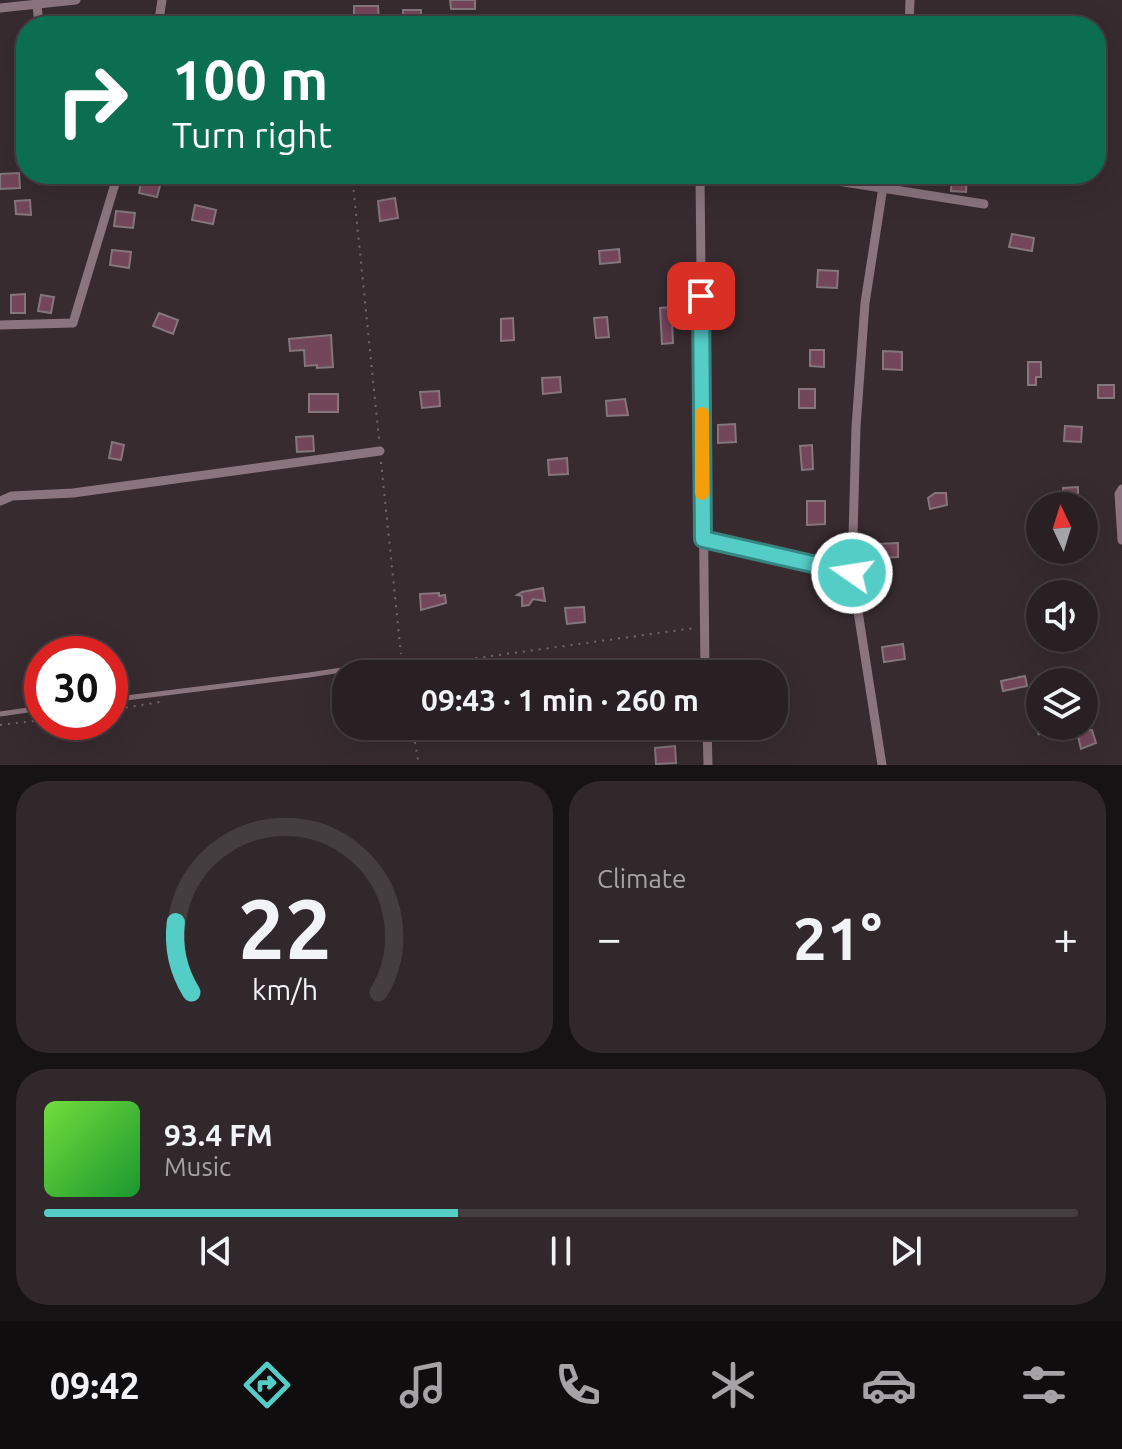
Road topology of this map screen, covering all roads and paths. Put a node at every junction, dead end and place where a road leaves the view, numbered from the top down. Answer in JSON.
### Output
{"nodes":[{"id":1,"x":76,"y":0,"type":"edge"},
{"id":2,"x":37,"y":4,"type":"junction"},
{"id":3,"x":0,"y":8,"type":"edge"},
{"id":4,"x":38,"y":16,"type":"edge"},
{"id":5,"x":115,"y":184,"type":"edge"},
{"id":6,"x":353,"y":184,"type":"edge"},
{"id":7,"x":700,"y":184,"type":"edge"},
{"id":8,"x":856,"y":184,"type":"edge"},
{"id":9,"x":882,"y":184,"type":"edge"},
{"id":10,"x":881,"y":188,"type":"junction"},
{"id":11,"x":984,"y":204,"type":"dead end"},
{"id":12,"x":0,"y":325,"type":"edge"},
{"id":13,"x":380,"y":451,"type":"junction"},
{"id":14,"x":1122,"y":489,"type":"edge"},
{"id":15,"x":0,"y":501,"type":"edge"},
{"id":16,"x":703,"y":539,"type":"junction"},
{"id":17,"x":1122,"y":542,"type":"edge"},
{"id":18,"x":852,"y":573,"type":"junction"},
{"id":19,"x":703,"y":626,"type":"junction"},
{"id":20,"x":401,"y":660,"type":"edge"},
{"id":21,"x":465,"y":660,"type":"edge"},
{"id":22,"x":704,"y":660,"type":"edge"},
{"id":23,"x":332,"y":672,"type":"edge"},
{"id":24,"x":128,"y":698,"type":"edge"},
{"id":25,"x":24,"y":711,"type":"edge"},
{"id":26,"x":0,"y":714,"type":"edge"},
{"id":27,"x":24,"y":722,"type":"edge"},
{"id":28,"x":0,"y":725,"type":"edge"},
{"id":29,"x":415,"y":740,"type":"edge"},
{"id":30,"x":707,"y":740,"type":"edge"},
{"id":31,"x":419,"y":765,"type":"edge"},
{"id":32,"x":708,"y":765,"type":"edge"},
{"id":33,"x":882,"y":765,"type":"edge"}],
"edges":[{"from":1,"to":2,"type":"street"},
{"from":2,"to":3,"type":"street"},
{"from":2,"to":4,"type":"street"},
{"from":5,"to":12,"type":"street"},
{"from":6,"to":13,"type":"path"},
{"from":7,"to":16,"type":"street"},
{"from":8,"to":10,"type":"street"},
{"from":9,"to":10,"type":"street"},
{"from":10,"to":11,"type":"street"},
{"from":10,"to":18,"type":"street"},
{"from":13,"to":15,"type":"street"},
{"from":13,"to":20,"type":"path"},
{"from":14,"to":17,"type":"street"},
{"from":16,"to":18,"type":"street"},
{"from":16,"to":19,"type":"street"},
{"from":18,"to":33,"type":"street"},
{"from":19,"to":21,"type":"path"},
{"from":19,"to":22,"type":"street"},
{"from":23,"to":24,"type":"lane"},
{"from":25,"to":26,"type":"lane"},
{"from":27,"to":28,"type":"path"},
{"from":29,"to":31,"type":"path"},
{"from":30,"to":32,"type":"street"}]}
